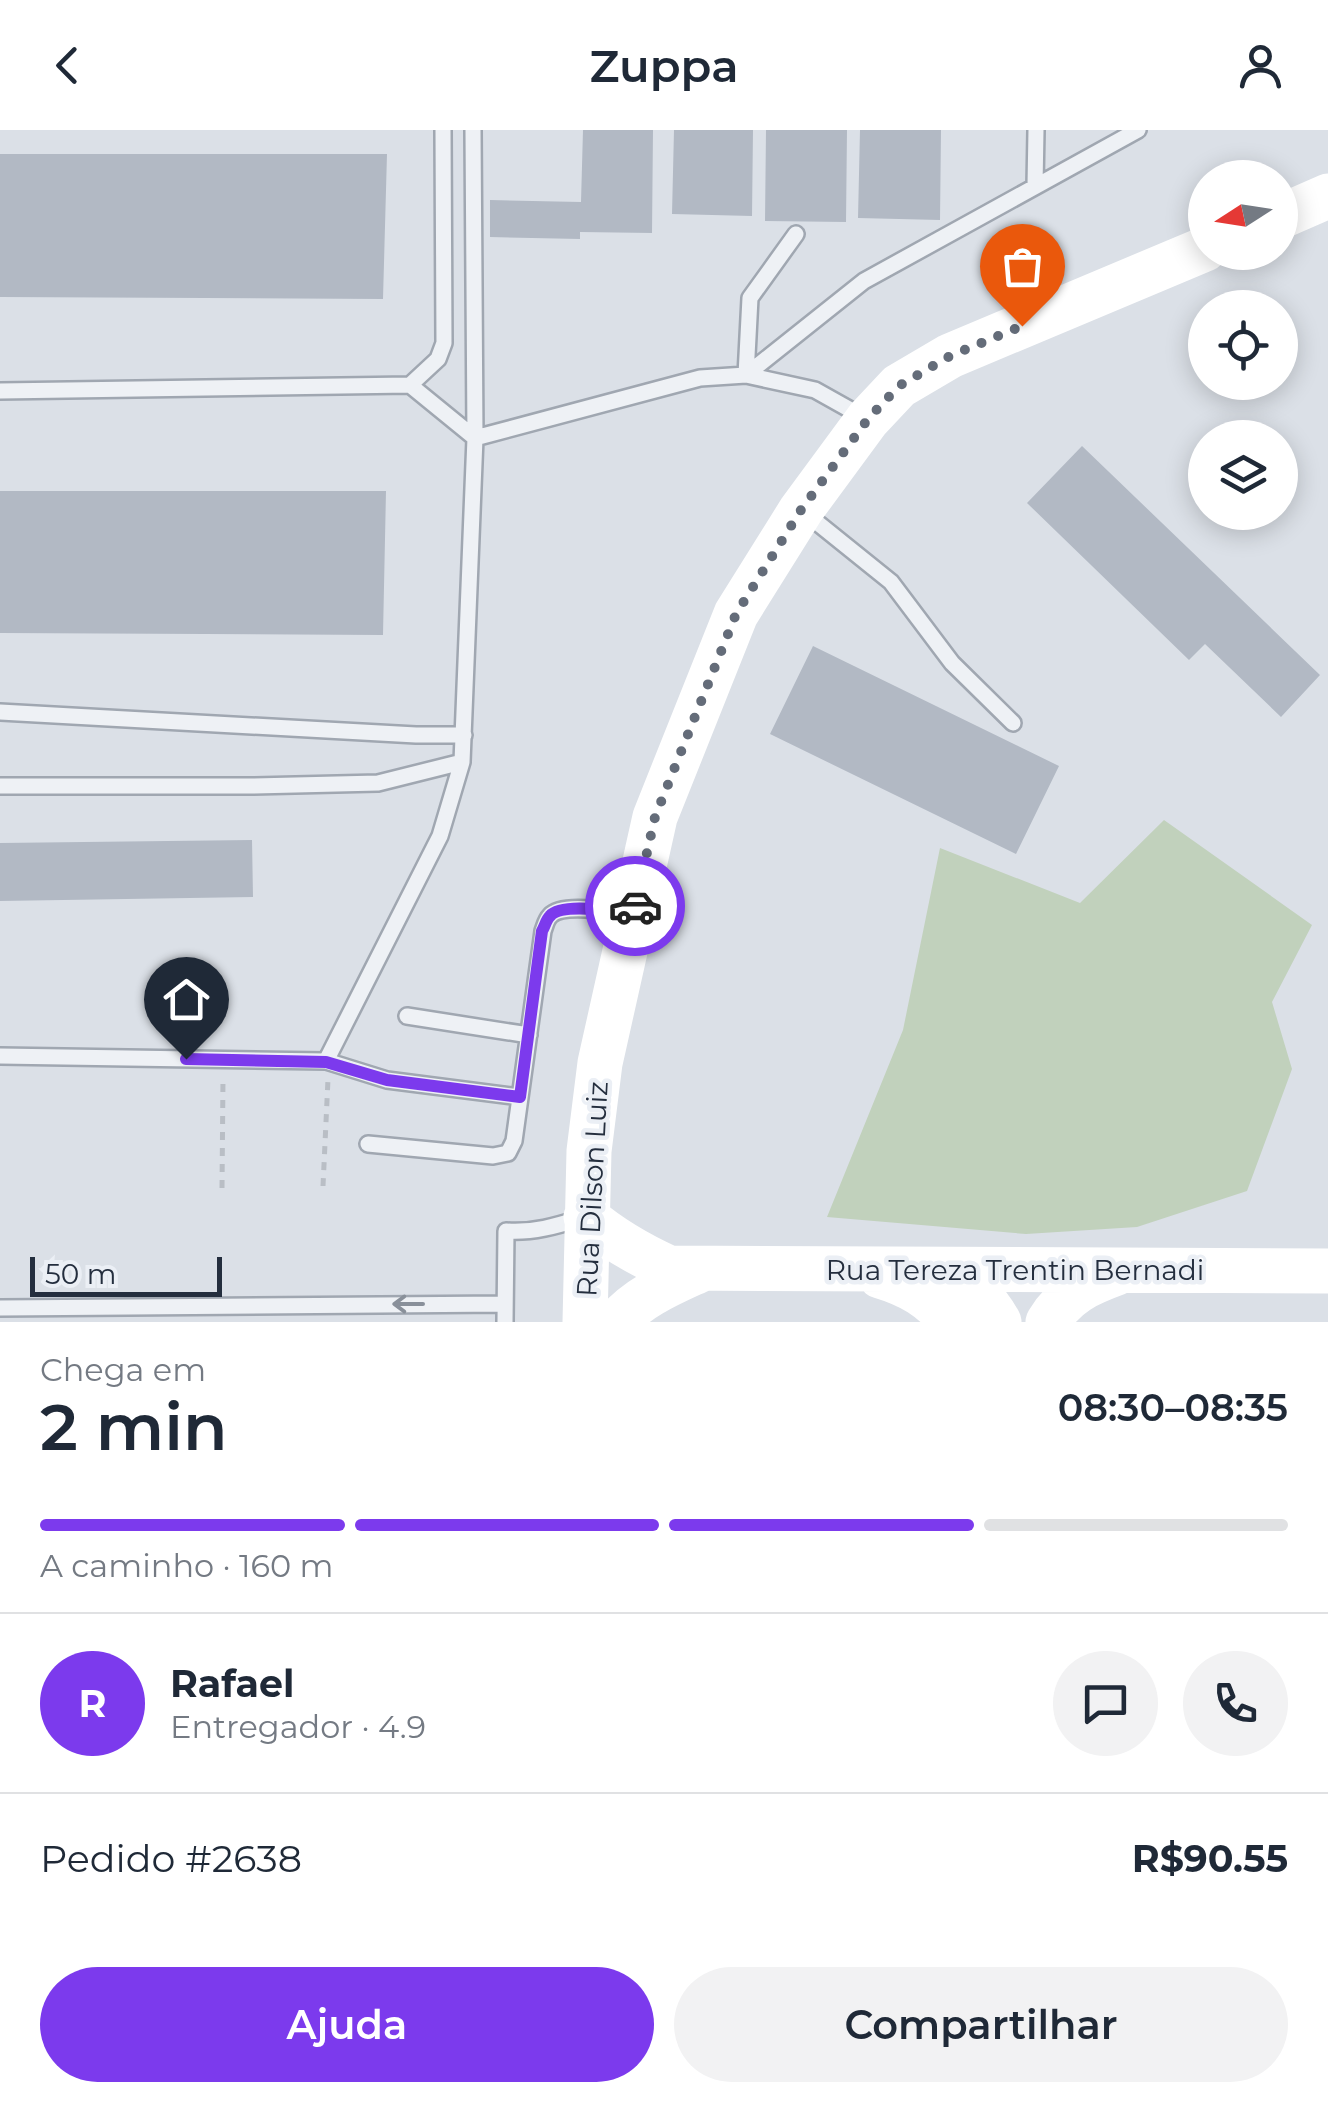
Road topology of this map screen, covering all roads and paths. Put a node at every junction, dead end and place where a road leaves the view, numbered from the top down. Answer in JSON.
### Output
{"nodes":[{"id":1,"x":443,"y":130,"type":"edge"},
{"id":2,"x":473,"y":130,"type":"edge"},
{"id":3,"x":1036,"y":130,"type":"edge"},
{"id":4,"x":1138,"y":130,"type":"edge"},
{"id":5,"x":1036,"y":186,"type":"junction"},
{"id":6,"x":1328,"y":196,"type":"edge"},
{"id":7,"x":1298,"y":209,"type":"edge"},
{"id":8,"x":796,"y":234,"type":"dead end"},
{"id":9,"x":1188,"y":256,"type":"edge"},
{"id":10,"x":746,"y":375,"type":"junction"},
{"id":11,"x":410,"y":385,"type":"junction"},
{"id":12,"x":0,"y":391,"type":"edge"},
{"id":13,"x":868,"y":419,"type":"junction"},
{"id":14,"x":475,"y":438,"type":"junction"},
{"id":15,"x":801,"y":510,"type":"junction"},
{"id":16,"x":0,"y":712,"type":"edge"},
{"id":17,"x":1013,"y":723,"type":"dead end"},
{"id":18,"x":464,"y":735,"type":"junction"},
{"id":19,"x":462,"y":762,"type":"junction"},
{"id":20,"x":0,"y":786,"type":"edge"},
{"id":21,"x":634,"y":913,"type":"junction"},
{"id":22,"x":407,"y":1016,"type":"dead end"},
{"id":23,"x":529,"y":1035,"type":"junction"},
{"id":24,"x":0,"y":1056,"type":"edge"},
{"id":25,"x":224,"y":1060,"type":"junction"},
{"id":26,"x":326,"y":1062,"type":"junction"},
{"id":27,"x":520,"y":1097,"type":"junction"},
{"id":28,"x":368,"y":1144,"type":"dead end"},
{"id":29,"x":323,"y":1186,"type":"dead end"},
{"id":30,"x":222,"y":1188,"type":"dead end"},
{"id":31,"x":586,"y":1217,"type":"junction"},
{"id":32,"x":702,"y":1269,"type":"junction"},
{"id":33,"x":859,"y":1270,"type":"junction"},
{"id":34,"x":948,"y":1270,"type":"junction"},
{"id":35,"x":1124,"y":1270,"type":"junction"},
{"id":36,"x":1328,"y":1271,"type":"edge"},
{"id":37,"x":506,"y":1304,"type":"junction"},
{"id":38,"x":0,"y":1308,"type":"edge"},
{"id":39,"x":505,"y":1322,"type":"edge"},
{"id":40,"x":585,"y":1322,"type":"edge"},
{"id":41,"x":617,"y":1322,"type":"edge"},
{"id":42,"x":953,"y":1322,"type":"edge"},
{"id":43,"x":999,"y":1322,"type":"edge"},
{"id":44,"x":1048,"y":1322,"type":"edge"}],
"edges":[{"from":1,"to":11,"type":"lane"},
{"from":2,"to":14,"type":"lane"},
{"from":3,"to":5,"type":"lane"},
{"from":4,"to":5,"type":"lane"},
{"from":5,"to":10,"type":"lane"},
{"from":6,"to":7,"type":"street"},
{"from":8,"to":10,"type":"lane"},
{"from":9,"to":13,"type":"street","name":"Rua Dilson Luiz"},
{"from":10,"to":13,"type":"lane"},
{"from":10,"to":14,"type":"lane"},
{"from":11,"to":12,"type":"lane"},
{"from":11,"to":14,"type":"lane"},
{"from":13,"to":15,"type":"street","name":"Rua Dilson Luiz"},
{"from":14,"to":18,"type":"lane"},
{"from":15,"to":17,"type":"lane"},
{"from":15,"to":21,"type":"street","name":"Rua Dilson Luiz"},
{"from":16,"to":18,"type":"lane"},
{"from":18,"to":19,"type":"lane"},
{"from":19,"to":20,"type":"lane"},
{"from":19,"to":26,"type":"lane"},
{"from":21,"to":23,"type":"lane"},
{"from":21,"to":31,"type":"street","name":"Rua Dilson Luiz"},
{"from":22,"to":23,"type":"lane"},
{"from":23,"to":27,"type":"lane"},
{"from":24,"to":25,"type":"lane"},
{"from":25,"to":26,"type":"lane"},
{"from":25,"to":30,"type":"path"},
{"from":26,"to":27,"type":"lane"},
{"from":26,"to":29,"type":"path"},
{"from":27,"to":28,"type":"lane"},
{"from":31,"to":32,"type":"street","name":"Rua Tereza Trentin Bernadi"},
{"from":31,"to":37,"type":"lane"},
{"from":31,"to":40,"type":"street","name":"Rua Dilson Luiz"},
{"from":32,"to":33,"type":"street","name":"Rua Tereza Trentin Bernadi"},
{"from":32,"to":41,"type":"street","name":"Rua Tereza Trentin Bernadi"},
{"from":33,"to":34,"type":"street","name":"Rua Tereza Trentin Bernadi"},
{"from":33,"to":42,"type":"street"},
{"from":34,"to":35,"type":"street","name":"Rua Tereza Trentin Bernadi"},
{"from":34,"to":43,"type":"street"},
{"from":35,"to":36,"type":"street","name":"Rua Tereza Trentin Bernadi"},
{"from":35,"to":44,"type":"street"},
{"from":37,"to":38,"type":"lane","one_way":true},
{"from":37,"to":39,"type":"lane"}]}
